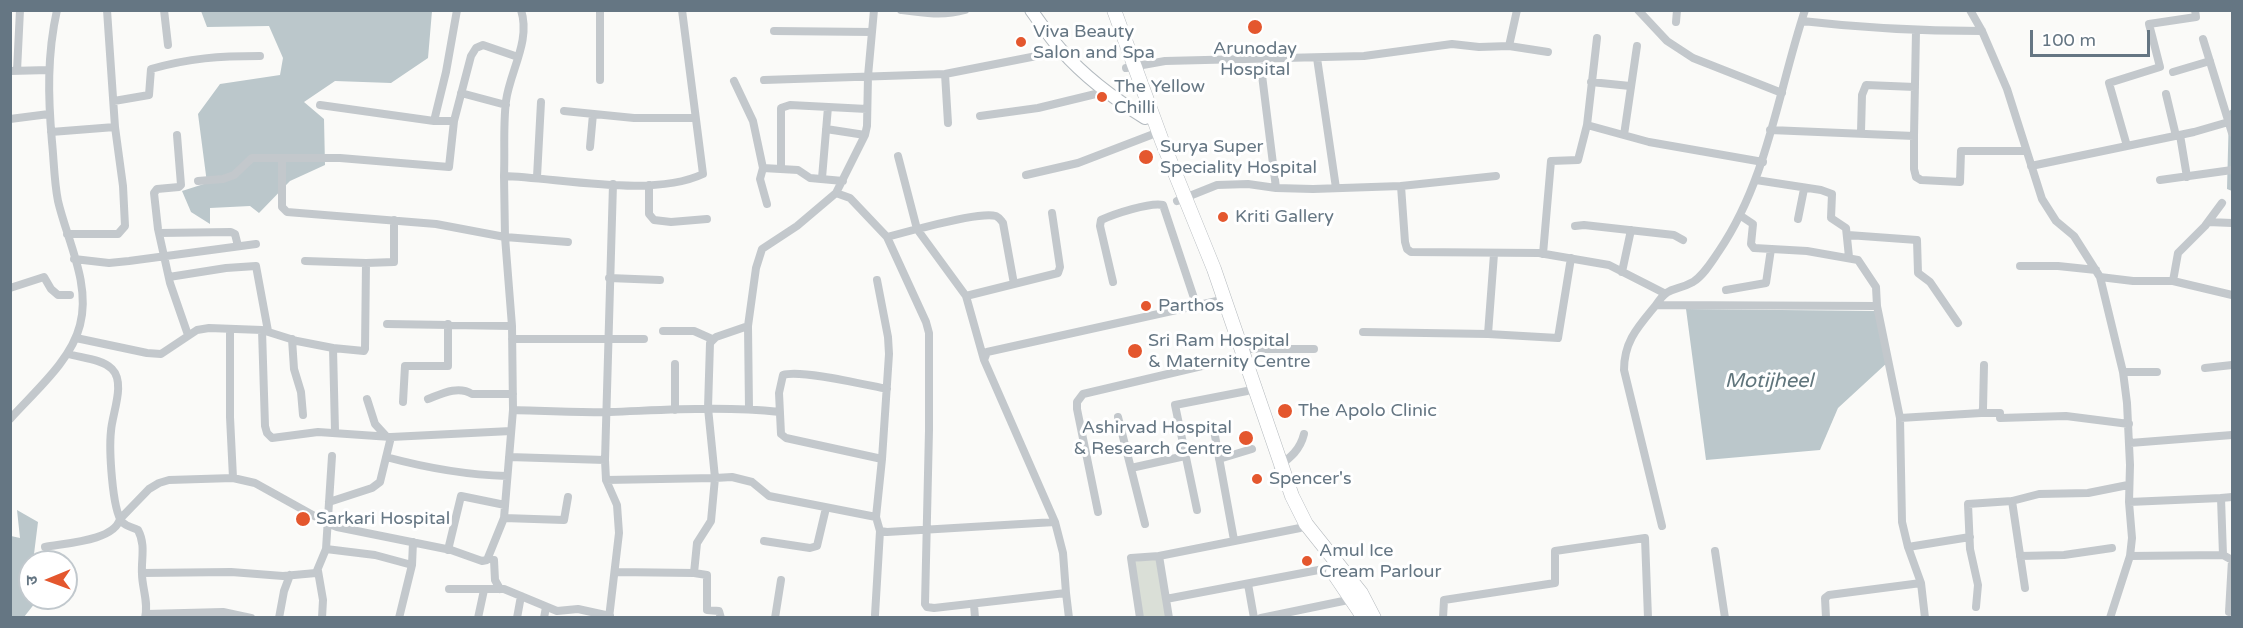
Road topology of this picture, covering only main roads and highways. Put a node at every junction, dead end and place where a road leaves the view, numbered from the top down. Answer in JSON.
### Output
{"nodes":[{"id":1,"x":1106,"y":10,"type":"edge"},
{"id":2,"x":1114,"y":10,"type":"edge"},
{"id":3,"x":1131,"y":67,"type":"junction"},
{"id":4,"x":1149,"y":117,"type":"junction"},
{"id":5,"x":1181,"y":199,"type":"junction"},
{"id":6,"x":1238,"y":354,"type":"junction"},
{"id":7,"x":1278,"y":466,"type":"junction"},
{"id":8,"x":1364,"y":618,"type":"edge"},
{"id":9,"x":1374,"y":618,"type":"edge"}],
"edges":[{"from":1,"to":3,"type":"main road"},
{"from":2,"to":3,"type":"main road"},
{"from":3,"to":4,"type":"main road"},
{"from":4,"to":5,"type":"main road"},
{"from":4,"to":5,"type":"main road"},
{"from":5,"to":6,"type":"main road"},
{"from":5,"to":6,"type":"main road"},
{"from":6,"to":7,"type":"main road"},
{"from":6,"to":7,"type":"main road"},
{"from":7,"to":8,"type":"main road"},
{"from":7,"to":9,"type":"main road"}]}
